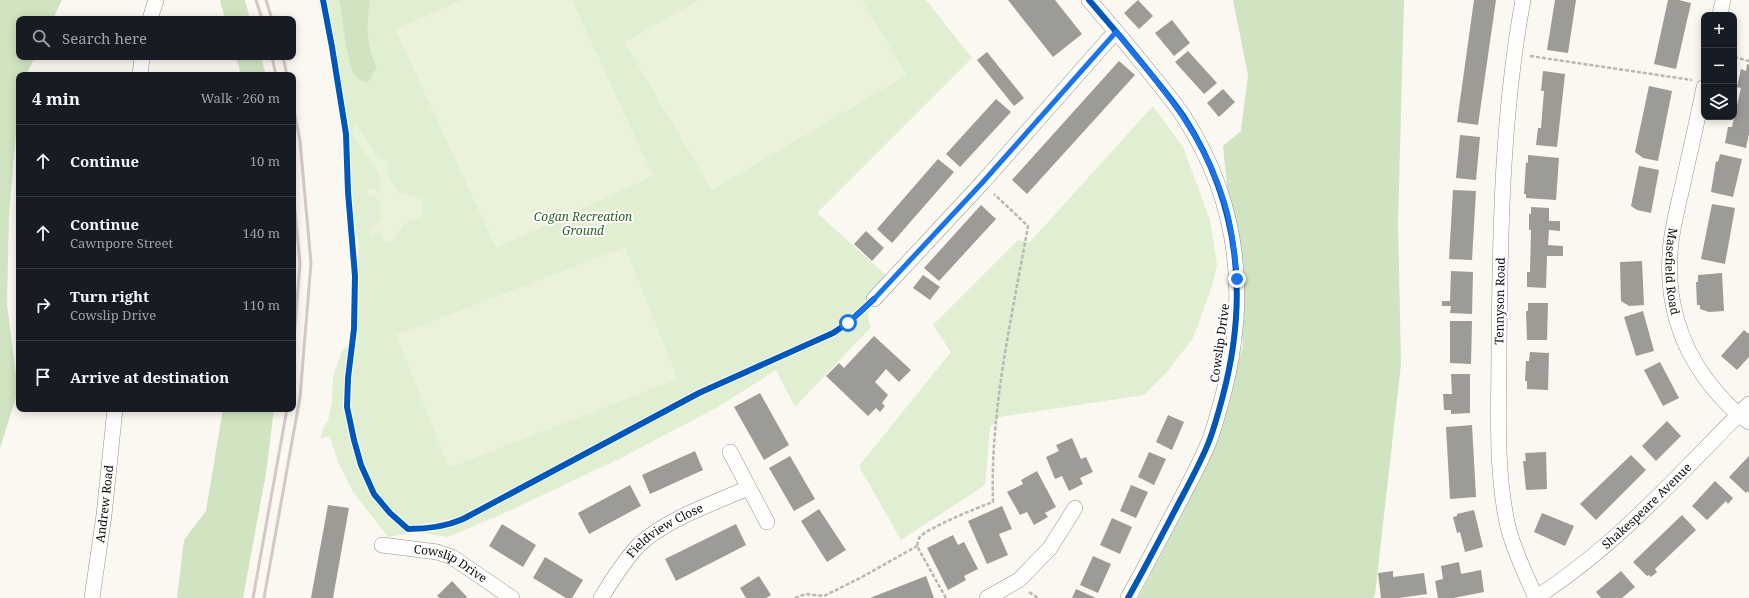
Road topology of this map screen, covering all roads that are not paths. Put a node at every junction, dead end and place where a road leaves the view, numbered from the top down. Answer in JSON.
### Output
{"nodes":[{"id":1,"x":156,"y":0,"type":"edge"},
{"id":2,"x":1089,"y":0,"type":"edge"},
{"id":3,"x":1523,"y":0,"type":"edge"},
{"id":4,"x":1723,"y":0,"type":"edge"},
{"id":5,"x":1721,"y":12,"type":"edge"},
{"id":6,"x":151,"y":16,"type":"edge"},
{"id":7,"x":1116,"y":32,"type":"junction"},
{"id":8,"x":142,"y":60,"type":"edge"},
{"id":9,"x":140,"y":72,"type":"edge"},
{"id":10,"x":1700,"y":84,"type":"edge"},
{"id":11,"x":874,"y":299,"type":"dead end"},
{"id":12,"x":1749,"y":404,"type":"edge"},
{"id":13,"x":115,"y":412,"type":"edge"},
{"id":14,"x":1744,"y":418,"type":"edge"},
{"id":15,"x":730,"y":452,"type":"dead end"},
{"id":16,"x":748,"y":488,"type":"junction"},
{"id":17,"x":1075,"y":508,"type":"dead end"},
{"id":18,"x":767,"y":522,"type":"dead end"},
{"id":19,"x":382,"y":544,"type":"dead end"},
{"id":20,"x":503,"y":596,"type":"edge"},
{"id":21,"x":92,"y":598,"type":"edge"},
{"id":22,"x":601,"y":598,"type":"edge"},
{"id":23,"x":987,"y":598,"type":"edge"},
{"id":24,"x":1128,"y":598,"type":"edge"},
{"id":25,"x":1536,"y":598,"type":"edge"}],
"edges":[{"from":1,"to":6,"type":"street"},
{"from":2,"to":7,"type":"street","name":"Cowslip Drive"},
{"from":3,"to":25,"type":"street","name":"Tennyson Road"},
{"from":4,"to":5,"type":"street"},
{"from":7,"to":11,"type":"street"},
{"from":7,"to":24,"type":"street","name":"Cowslip Drive"},
{"from":8,"to":9,"type":"street"},
{"from":10,"to":14,"type":"street","name":"Masefield Road"},
{"from":12,"to":14,"type":"street","name":"Shakespeare Avenue"},
{"from":13,"to":21,"type":"street","name":"Andrew Road"},
{"from":14,"to":25,"type":"street","name":"Shakespeare Avenue"},
{"from":15,"to":16,"type":"street"},
{"from":16,"to":18,"type":"street"},
{"from":16,"to":22,"type":"street","name":"Fieldview Close"},
{"from":17,"to":23,"type":"street"},
{"from":19,"to":20,"type":"street","name":"Cowslip Drive"}]}
